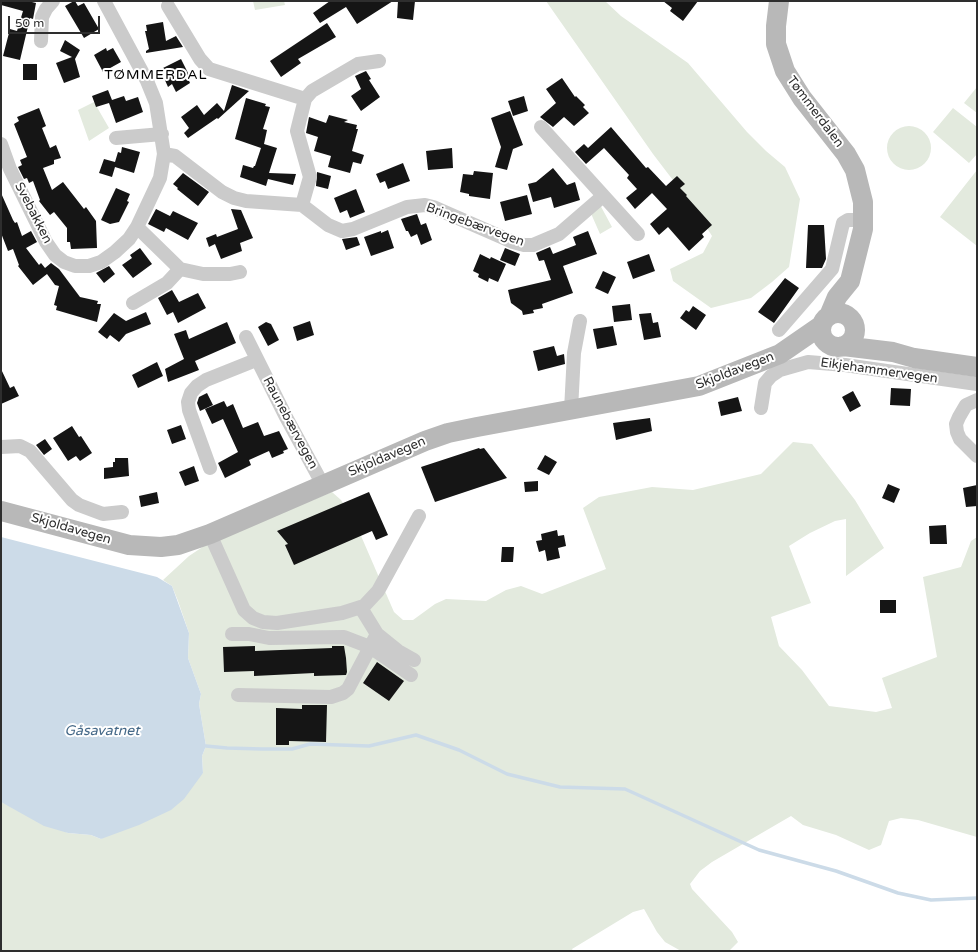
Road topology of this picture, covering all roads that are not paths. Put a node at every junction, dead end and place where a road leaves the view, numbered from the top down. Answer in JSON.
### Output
{"nodes":[{"id":1,"x":53,"y":1,"type":"edge"},
{"id":2,"x":104,"y":1,"type":"edge"},
{"id":3,"x":779,"y":1,"type":"edge"},
{"id":4,"x":168,"y":6,"type":"dead end"},
{"id":5,"x":41,"y":40,"type":"dead end"},
{"id":6,"x":379,"y":61,"type":"dead end"},
{"id":7,"x":304,"y":100,"type":"junction"},
{"id":8,"x":541,"y":127,"type":"dead end"},
{"id":9,"x":162,"y":134,"type":"junction"},
{"id":10,"x":116,"y":138,"type":"dead end"},
{"id":11,"x":1,"y":144,"type":"edge"},
{"id":12,"x":164,"y":154,"type":"junction"},
{"id":13,"x":603,"y":196,"type":"junction"},
{"id":14,"x":302,"y":205,"type":"junction"},
{"id":15,"x":864,"y":220,"type":"junction"},
{"id":16,"x":137,"y":227,"type":"junction"},
{"id":17,"x":638,"y":234,"type":"dead end"},
{"id":18,"x":180,"y":269,"type":"junction"},
{"id":19,"x":240,"y":272,"type":"dead end"},
{"id":20,"x":850,"y":281,"type":"junction"},
{"id":21,"x":133,"y":303,"type":"dead end"},
{"id":22,"x":580,"y":321,"type":"dead end"},
{"id":23,"x":825,"y":321,"type":"junction"},
{"id":24,"x":852,"y":323,"type":"junction"},
{"id":25,"x":779,"y":330,"type":"dead end"},
{"id":26,"x":246,"y":337,"type":"dead end"},
{"id":27,"x":837,"y":346,"type":"junction"},
{"id":28,"x":892,"y":352,"type":"junction"},
{"id":29,"x":780,"y":354,"type":"junction"},
{"id":30,"x":256,"y":360,"type":"junction"},
{"id":31,"x":977,"y":367,"type":"edge"},
{"id":32,"x":977,"y":384,"type":"edge"},
{"id":33,"x":977,"y":400,"type":"edge"},
{"id":34,"x":761,"y":408,"type":"dead end"},
{"id":35,"x":571,"y":410,"type":"junction"},
{"id":36,"x":1,"y":447,"type":"edge"},
{"id":37,"x":977,"y":456,"type":"edge"},
{"id":38,"x":210,"y":468,"type":"dead end"},
{"id":39,"x":323,"y":485,"type":"junction"},
{"id":40,"x":1,"y":511,"type":"edge"},
{"id":41,"x":122,"y":512,"type":"dead end"},
{"id":42,"x":419,"y":516,"type":"dead end"},
{"id":43,"x":210,"y":534,"type":"junction"},
{"id":44,"x":361,"y":608,"type":"junction"},
{"id":45,"x":232,"y":634,"type":"dead end"},
{"id":46,"x":377,"y":634,"type":"junction"},
{"id":47,"x":370,"y":647,"type":"junction"},
{"id":48,"x":414,"y":660,"type":"dead end"},
{"id":49,"x":411,"y":674,"type":"dead end"},
{"id":50,"x":238,"y":695,"type":"dead end"}],
"edges":[{"from":1,"to":5,"type":"street"},
{"from":2,"to":9,"type":"street","name":"Svebakken"},
{"from":3,"to":15,"type":"main road","name":"Tømmerdalen"},
{"from":4,"to":7,"type":"street"},
{"from":6,"to":7,"type":"street"},
{"from":7,"to":14,"type":"street"},
{"from":8,"to":13,"type":"street"},
{"from":9,"to":10,"type":"street"},
{"from":9,"to":12,"type":"street","name":"Svebakken"},
{"from":11,"to":16,"type":"street","name":"Svebakken"},
{"from":12,"to":14,"type":"street"},
{"from":12,"to":16,"type":"street","name":"Svebakken"},
{"from":13,"to":14,"type":"street","name":"Bringebærvegen"},
{"from":13,"to":17,"type":"street"},
{"from":15,"to":20,"type":"main road","name":"Tømmerdalen"},
{"from":15,"to":25,"type":"street"},
{"from":16,"to":18,"type":"street"},
{"from":18,"to":19,"type":"street"},
{"from":18,"to":21,"type":"street"},
{"from":20,"to":23,"type":"main road","name":"Tømmerdalen"},
{"from":20,"to":24,"type":"main road","name":"Tømmerdalen"},
{"from":22,"to":35,"type":"street"},
{"from":23,"to":24,"type":"main road"},
{"from":23,"to":27,"type":"main road"},
{"from":23,"to":29,"type":"main road","name":"Skjoldavegen"},
{"from":24,"to":27,"type":"main road"},
{"from":24,"to":28,"type":"main road","name":"Skjoldavegen"},
{"from":26,"to":30,"type":"street","name":"Raunebærvegen"},
{"from":27,"to":28,"type":"main road","name":"Skjoldavegen"},
{"from":27,"to":29,"type":"main road","name":"Skjoldavegen"},
{"from":28,"to":31,"type":"main road","name":"Skjoldavegen"},
{"from":29,"to":35,"type":"main road","name":"Skjoldavegen"},
{"from":30,"to":38,"type":"street"},
{"from":30,"to":39,"type":"street","name":"Raunebærvegen"},
{"from":32,"to":34,"type":"street","name":"Eikjehammervegen"},
{"from":33,"to":37,"type":"street"},
{"from":35,"to":39,"type":"main road","name":"Skjoldavegen"},
{"from":36,"to":41,"type":"street","name":"Skjoldavegen"},
{"from":39,"to":43,"type":"main road","name":"Skjoldavegen"},
{"from":40,"to":43,"type":"main road","name":"Skjoldavegen"},
{"from":42,"to":44,"type":"street"},
{"from":43,"to":44,"type":"street"},
{"from":44,"to":46,"type":"street"},
{"from":45,"to":47,"type":"street"},
{"from":46,"to":47,"type":"street"},
{"from":46,"to":48,"type":"street"},
{"from":47,"to":49,"type":"street"},
{"from":47,"to":50,"type":"street"}]}
